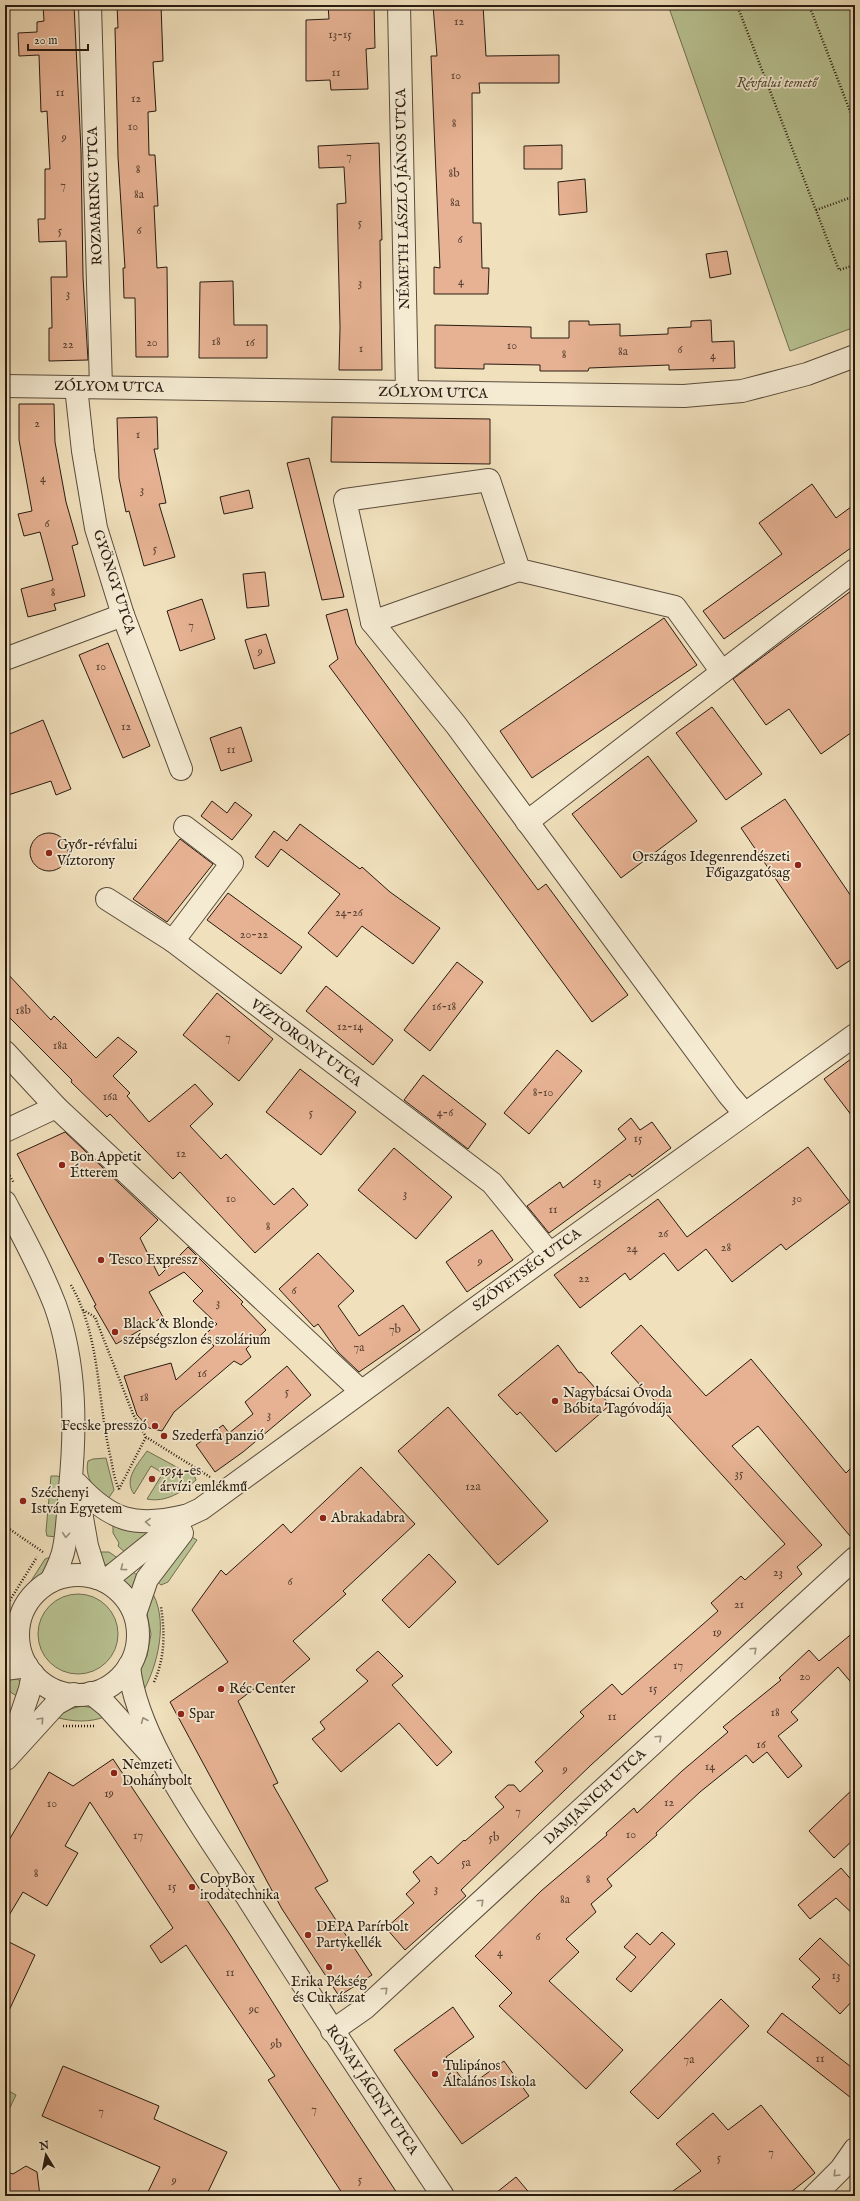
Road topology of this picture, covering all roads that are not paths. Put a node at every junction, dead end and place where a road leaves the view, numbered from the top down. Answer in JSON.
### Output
{"nodes":[{"id":1,"x":90,"y":5,"type":"edge"},
{"id":2,"x":399,"y":5,"type":"edge"},
{"id":3,"x":855,"y":356,"type":"edge"},
{"id":4,"x":5,"y":386,"type":"edge"},
{"id":5,"x":76,"y":387,"type":"junction"},
{"id":6,"x":101,"y":387,"type":"junction"},
{"id":7,"x":407,"y":392,"type":"junction"},
{"id":8,"x":519,"y":570,"type":"junction"},
{"id":9,"x":855,"y":570,"type":"edge"},
{"id":10,"x":123,"y":614,"type":"junction"},
{"id":11,"x":372,"y":622,"type":"junction"},
{"id":12,"x":5,"y":659,"type":"edge"},
{"id":13,"x":722,"y":672,"type":"junction"},
{"id":14,"x":181,"y":769,"type":"dead end"},
{"id":15,"x":527,"y":822,"type":"junction"},
{"id":16,"x":185,"y":827,"type":"dead end"},
{"id":17,"x":107,"y":899,"type":"dead end"},
{"id":18,"x":173,"y":941,"type":"junction"},
{"id":19,"x":855,"y":1035,"type":"edge"},
{"id":20,"x":5,"y":1052,"type":"edge"},
{"id":21,"x":56,"y":1107,"type":"junction"},
{"id":22,"x":744,"y":1113,"type":"junction"},
{"id":23,"x":5,"y":1132,"type":"edge"},
{"id":24,"x":5,"y":1202,"type":"edge"},
{"id":25,"x":550,"y":1254,"type":"junction"},
{"id":26,"x":361,"y":1391,"type":"junction"},
{"id":27,"x":75,"y":1476,"type":"junction"},
{"id":28,"x":194,"y":1512,"type":"junction"},
{"id":29,"x":855,"y":1558,"type":"edge"},
{"id":30,"x":101,"y":1579,"type":"junction"},
{"id":31,"x":51,"y":1581,"type":"junction"},
{"id":32,"x":135,"y":1614,"type":"junction"},
{"id":33,"x":12,"y":1641,"type":"edge"},
{"id":34,"x":130,"y":1666,"type":"junction"},
{"id":35,"x":5,"y":1669,"type":"edge"},
{"id":36,"x":30,"y":1670,"type":"junction"},
{"id":37,"x":83,"y":1694,"type":"junction"},
{"id":38,"x":5,"y":1760,"type":"edge"},
{"id":39,"x":173,"y":1780,"type":"junction"},
{"id":40,"x":332,"y":2031,"type":"junction"},
{"id":41,"x":855,"y":2149,"type":"edge"},
{"id":42,"x":443,"y":2196,"type":"edge"},
{"id":43,"x":814,"y":2196,"type":"edge"}],
"edges":[{"from":1,"to":6,"type":"street","name":"ROZMARING UTCA"},
{"from":2,"to":7,"type":"street","name":"NÉMETH LÁSZLÓ JÁNOS UTCA"},
{"from":3,"to":7,"type":"street","name":"ZÓLYOM UTCA"},
{"from":4,"to":5,"type":"street","name":"ZÓLYOM UTCA"},
{"from":5,"to":6,"type":"street","name":"ZÓLYOM UTCA"},
{"from":5,"to":10,"type":"street","name":"GYÖNGY UTCA"},
{"from":6,"to":7,"type":"street","name":"ZÓLYOM UTCA"},
{"from":8,"to":11,"type":"street"},
{"from":8,"to":11,"type":"street"},
{"from":8,"to":13,"type":"street"},
{"from":9,"to":13,"type":"street"},
{"from":10,"to":12,"type":"street"},
{"from":10,"to":14,"type":"street","name":"GYÖNGY UTCA"},
{"from":11,"to":15,"type":"street"},
{"from":13,"to":15,"type":"street"},
{"from":15,"to":22,"type":"street"},
{"from":16,"to":18,"type":"street"},
{"from":17,"to":18,"type":"street","name":"VÍZTORONY UTCA"},
{"from":18,"to":25,"type":"street","name":"VÍZTORONY UTCA"},
{"from":19,"to":22,"type":"street","name":"SZÖVETSÉG UTCA"},
{"from":20,"to":21,"type":"street"},
{"from":21,"to":23,"type":"street"},
{"from":21,"to":26,"type":"street"},
{"from":22,"to":25,"type":"street","name":"SZÖVETSÉG UTCA"},
{"from":24,"to":27,"type":"street"},
{"from":25,"to":26,"type":"street","name":"SZÖVETSÉG UTCA"},
{"from":26,"to":28,"type":"street","name":"SZÖVETSÉG UTCA"},
{"from":28,"to":27,"type":"street","one_way":true},
{"from":27,"to":30,"type":"street"},
{"from":27,"to":31,"type":"street","one_way":true},
{"from":28,"to":30,"type":"street","name":"SZÖVETSÉG UTCA","one_way":true},
{"from":28,"to":32,"type":"street","name":"SZÖVETSÉG UTCA"},
{"from":40,"to":29,"type":"street","name":"DAMJANICH UTCA","one_way":true},
{"from":30,"to":31,"type":"street"},
{"from":30,"to":32,"type":"street"},
{"from":31,"to":33,"type":"street"},
{"from":32,"to":34,"type":"street"},
{"from":33,"to":36,"type":"street"},
{"from":34,"to":37,"type":"street"},
{"from":39,"to":34,"type":"street","name":"RÓNAY JÁCINT UTCA","one_way":true},
{"from":35,"to":36,"type":"street"},
{"from":36,"to":37,"type":"street"},
{"from":36,"to":38,"type":"street"},
{"from":38,"to":37,"type":"street","one_way":true},
{"from":37,"to":39,"type":"street","name":"RÓNAY JÁCINT UTCA"},
{"from":39,"to":40,"type":"street","name":"RÓNAY JÁCINT UTCA"},
{"from":40,"to":42,"type":"street","name":"RÓNAY JÁCINT UTCA"},
{"from":41,"to":43,"type":"street","one_way":true}]}
